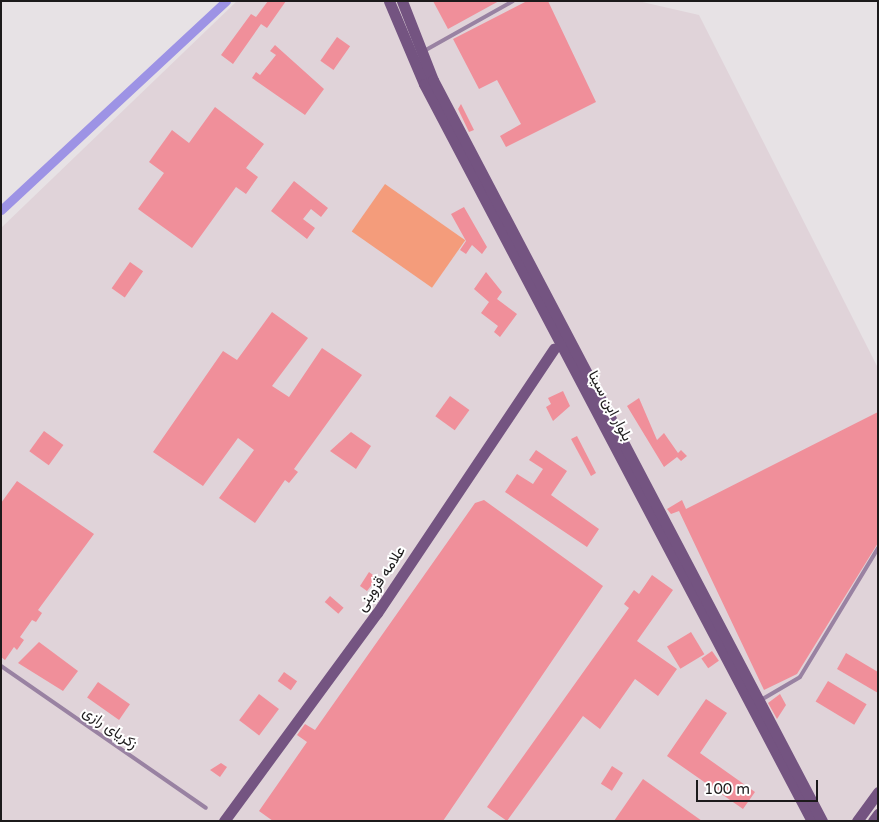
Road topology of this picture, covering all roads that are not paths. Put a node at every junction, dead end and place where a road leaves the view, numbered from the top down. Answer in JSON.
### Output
{"nodes":[{"id":1,"x":389,"y":1,"type":"edge"},
{"id":2,"x":402,"y":1,"type":"edge"},
{"id":3,"x":513,"y":1,"type":"edge"},
{"id":4,"x":422,"y":52,"type":"junction"},
{"id":5,"x":554,"y":349,"type":"dead end"},
{"id":6,"x":878,"y":548,"type":"edge"},
{"id":7,"x":1,"y":666,"type":"edge"},
{"id":8,"x":759,"y":701,"type":"junction"},
{"id":9,"x":878,"y":792,"type":"edge"},
{"id":10,"x":206,"y":808,"type":"dead end"},
{"id":11,"x":878,"y":814,"type":"edge"},
{"id":12,"x":224,"y":821,"type":"edge"},
{"id":13,"x":812,"y":821,"type":"edge"},
{"id":14,"x":822,"y":821,"type":"edge"},
{"id":15,"x":857,"y":821,"type":"edge"},
{"id":16,"x":873,"y":821,"type":"edge"}],
"edges":[{"from":1,"to":13,"type":"street","name":"بلوار ابن سینا"},
{"from":2,"to":4,"type":"street","name":"بلوار ابن سینا"},
{"from":3,"to":4,"type":"lane"},
{"from":4,"to":8,"type":"street","name":"بلوار ابن سینا"},
{"from":5,"to":12,"type":"street","name":"علامه قزوینی"},
{"from":6,"to":8,"type":"lane"},
{"from":7,"to":10,"type":"lane","name":"زکریای رازی"},
{"from":8,"to":14,"type":"street","name":"بلوار ابن سینا"},
{"from":9,"to":15,"type":"street"},
{"from":11,"to":16,"type":"street"}]}
